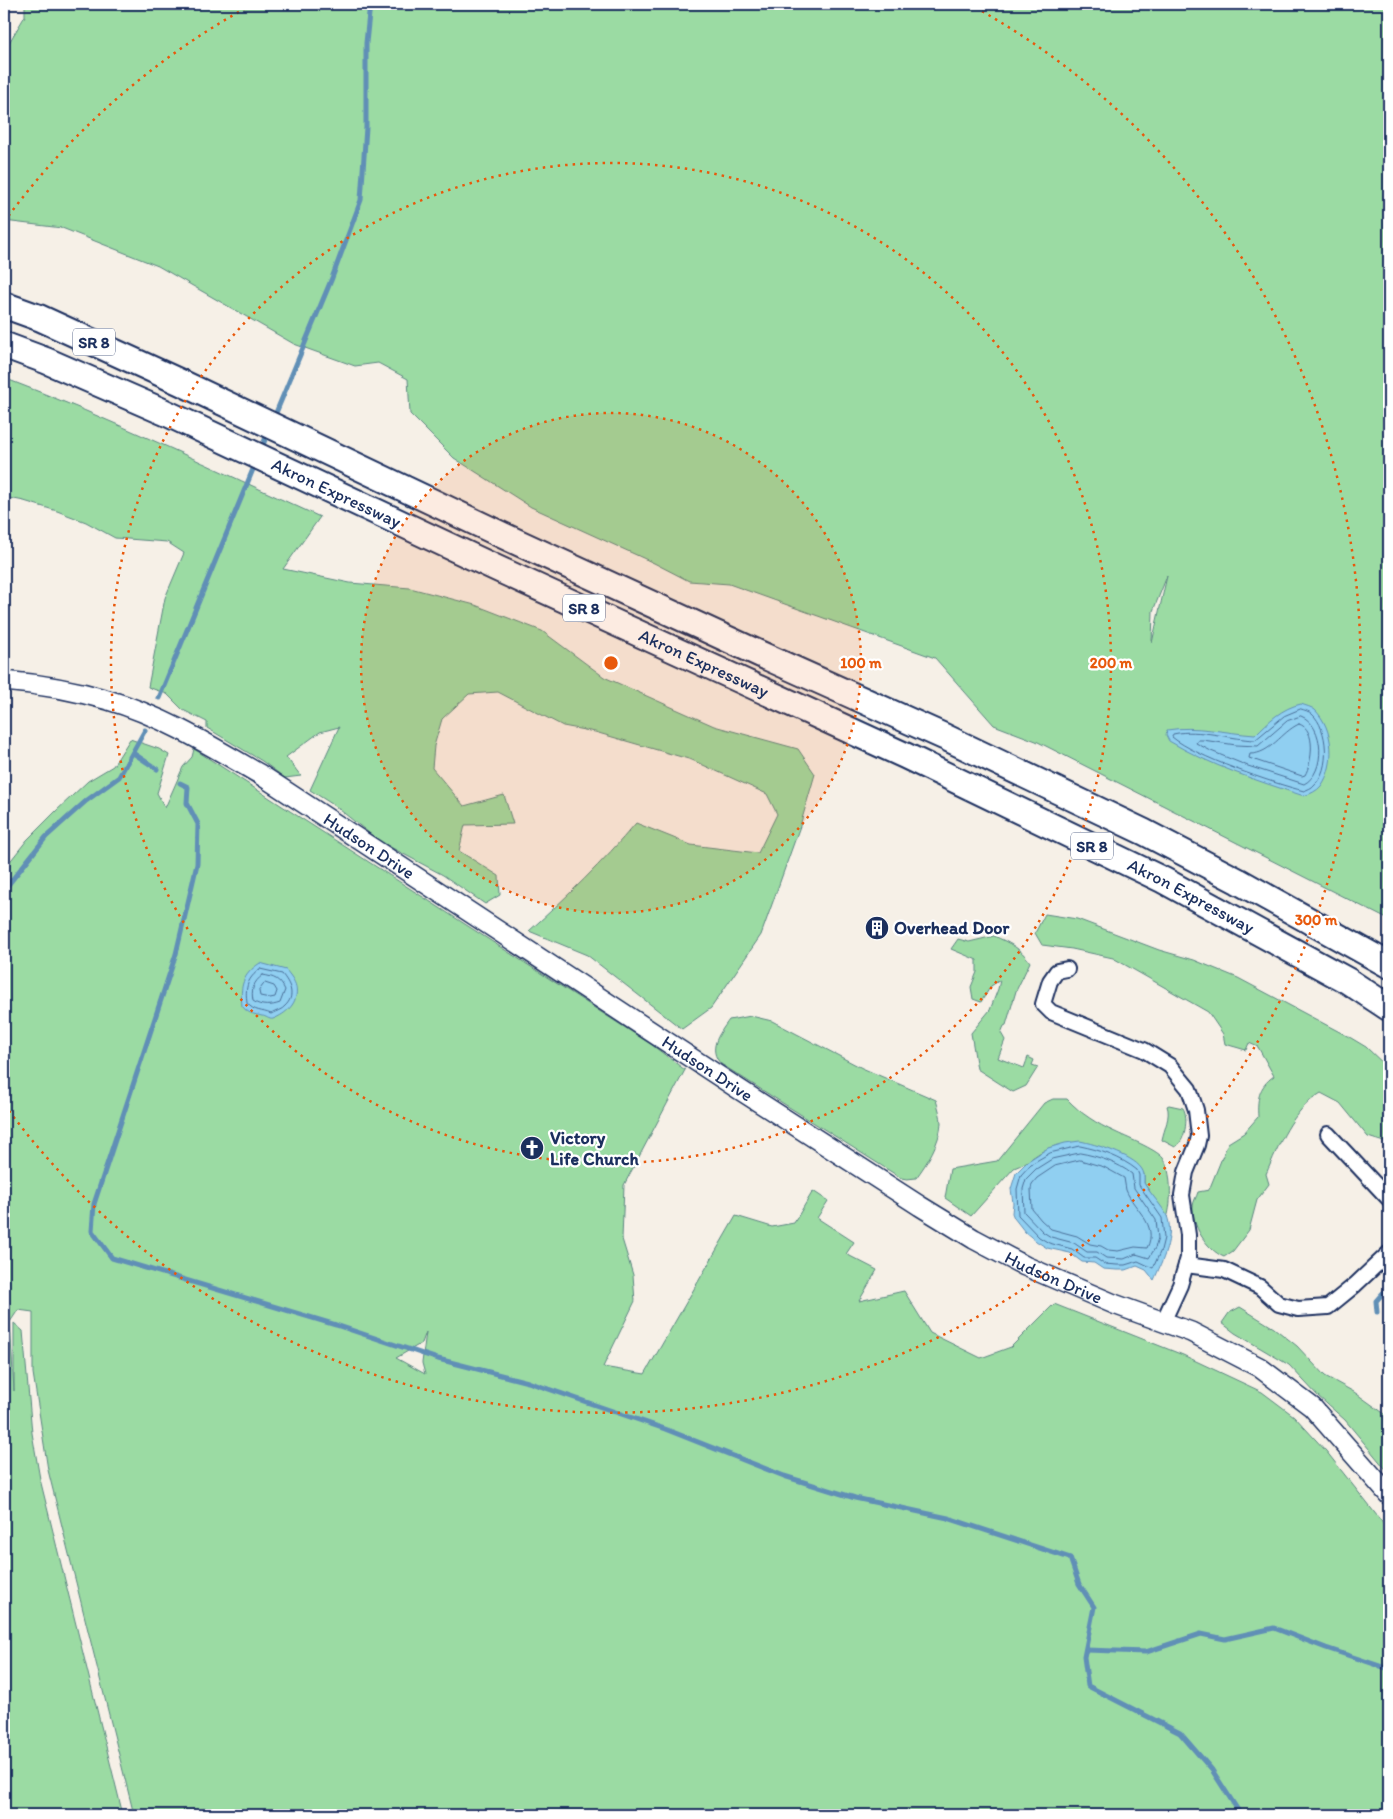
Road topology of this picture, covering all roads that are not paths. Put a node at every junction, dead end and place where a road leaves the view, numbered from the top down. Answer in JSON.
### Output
{"nodes":[{"id":1,"x":4,"y":305,"type":"edge"},
{"id":2,"x":4,"y":345,"type":"edge"},
{"id":3,"x":4,"y":681,"type":"edge"},
{"id":4,"x":1389,"y":965,"type":"edge"},
{"id":5,"x":1066,"y":969,"type":"dead end"},
{"id":6,"x":1389,"y":1008,"type":"edge"},
{"id":7,"x":1328,"y":1134,"type":"dead end"},
{"id":8,"x":1389,"y":1199,"type":"edge"},
{"id":9,"x":1389,"y":1253,"type":"edge"},
{"id":10,"x":1186,"y":1265,"type":"junction"},
{"id":11,"x":1163,"y":1322,"type":"junction"},
{"id":12,"x":1389,"y":1495,"type":"edge"}],
"edges":[{"from":1,"to":4,"type":"highway","name":"Akron Expressway","number":"SR 8"},
{"from":2,"to":6,"type":"highway","name":"Akron Expressway","number":"SR 8"},
{"from":3,"to":11,"type":"street","name":"Hudson Drive"},
{"from":5,"to":10,"type":"street"},
{"from":7,"to":8,"type":"street"},
{"from":9,"to":10,"type":"street"},
{"from":10,"to":11,"type":"street"},
{"from":11,"to":12,"type":"street","name":"Hudson Drive"}]}
